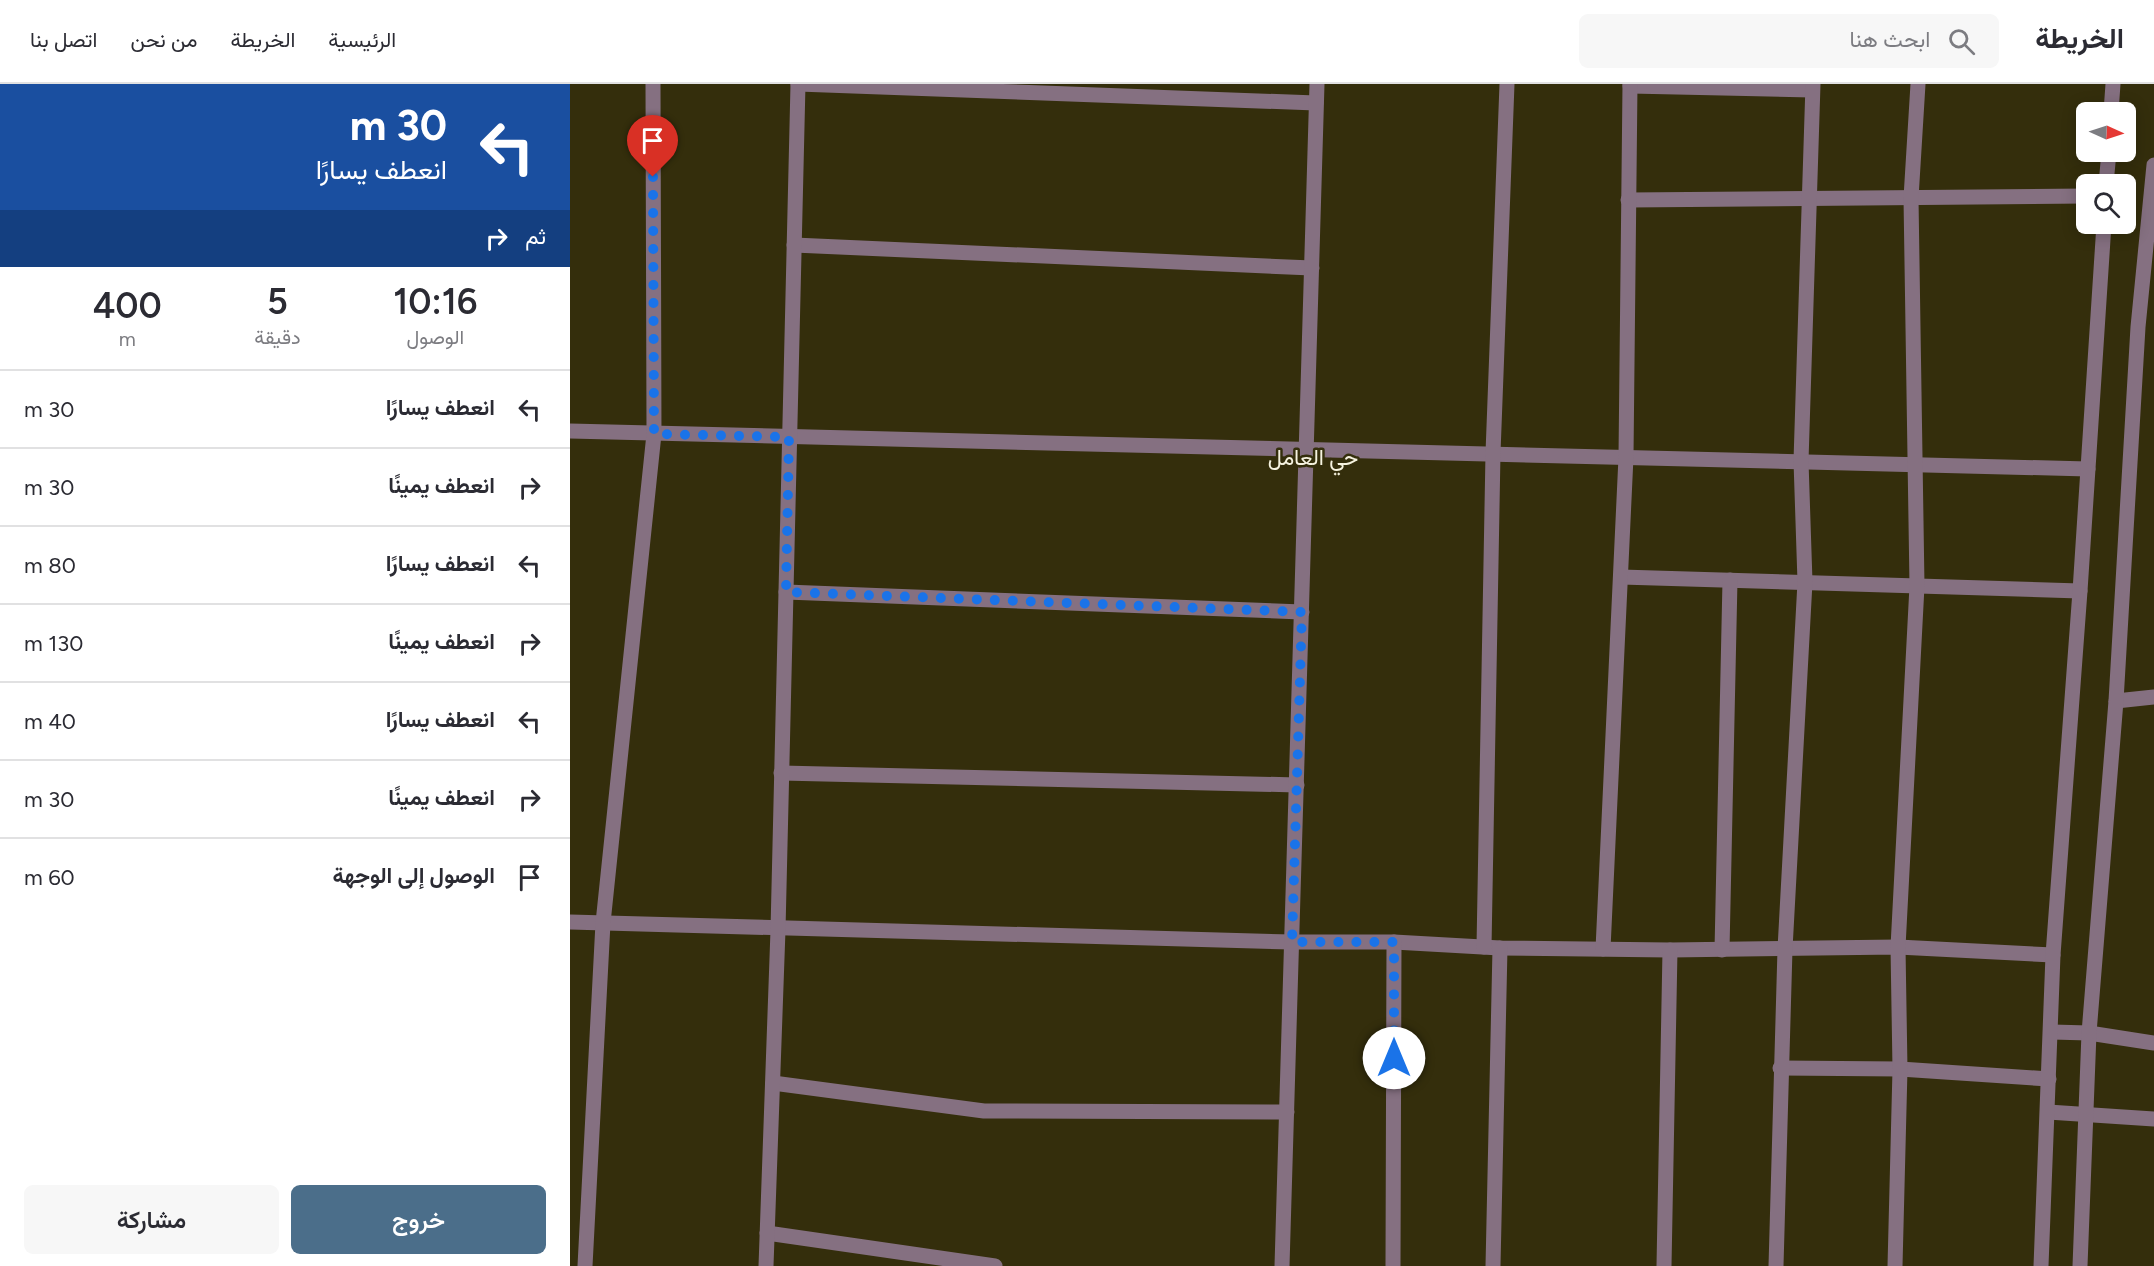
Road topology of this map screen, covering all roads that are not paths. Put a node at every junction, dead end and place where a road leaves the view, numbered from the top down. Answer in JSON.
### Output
{"nodes":[{"id":1,"x":653,"y":84,"type":"edge"},
{"id":2,"x":798,"y":84,"type":"edge"},
{"id":3,"x":1317,"y":84,"type":"edge"},
{"id":4,"x":1508,"y":84,"type":"edge"},
{"id":5,"x":1918,"y":84,"type":"edge"},
{"id":6,"x":2113,"y":84,"type":"edge"},
{"id":7,"x":1630,"y":85,"type":"edge"},
{"id":8,"x":1813,"y":87,"type":"edge"},
{"id":9,"x":2112,"y":102,"type":"edge"},
{"id":10,"x":1316,"y":103,"type":"junction"},
{"id":11,"x":2154,"y":165,"type":"edge"},
{"id":12,"x":2076,"y":196,"type":"edge"},
{"id":13,"x":1911,"y":198,"type":"junction"},
{"id":14,"x":1628,"y":200,"type":"junction"},
{"id":15,"x":1808,"y":200,"type":"junction"},
{"id":16,"x":2103,"y":234,"type":"edge"},
{"id":17,"x":794,"y":245,"type":"junction"},
{"id":18,"x":1312,"y":268,"type":"junction"},
{"id":19,"x":570,"y":430,"type":"edge"},
{"id":20,"x":654,"y":434,"type":"junction"},
{"id":21,"x":789,"y":437,"type":"junction"},
{"id":22,"x":1306,"y":449,"type":"junction"},
{"id":23,"x":1493,"y":453,"type":"junction"},
{"id":24,"x":1626,"y":457,"type":"junction"},
{"id":25,"x":1801,"y":461,"type":"junction"},
{"id":26,"x":1913,"y":465,"type":"junction"},
{"id":27,"x":2088,"y":469,"type":"junction"},
{"id":28,"x":1621,"y":577,"type":"junction"},
{"id":29,"x":1730,"y":580,"type":"junction"},
{"id":30,"x":1805,"y":582,"type":"junction"},
{"id":31,"x":1917,"y":586,"type":"junction"},
{"id":32,"x":2080,"y":591,"type":"junction"},
{"id":33,"x":786,"y":592,"type":"junction"},
{"id":34,"x":1302,"y":612,"type":"junction"},
{"id":35,"x":2154,"y":697,"type":"edge"},
{"id":36,"x":2116,"y":701,"type":"junction"},
{"id":37,"x":782,"y":773,"type":"junction"},
{"id":38,"x":1297,"y":785,"type":"junction"},
{"id":39,"x":570,"y":922,"type":"edge"},
{"id":40,"x":603,"y":923,"type":"junction"},
{"id":41,"x":778,"y":930,"type":"junction"},
{"id":42,"x":1292,"y":942,"type":"junction"},
{"id":43,"x":1394,"y":942,"type":"junction"},
{"id":44,"x":1484,"y":947,"type":"junction"},
{"id":45,"x":1898,"y":947,"type":"junction"},
{"id":46,"x":1500,"y":948,"type":"junction"},
{"id":47,"x":1603,"y":949,"type":"junction"},
{"id":48,"x":1670,"y":950,"type":"junction"},
{"id":49,"x":1722,"y":950,"type":"junction"},
{"id":50,"x":1785,"y":950,"type":"junction"},
{"id":51,"x":2053,"y":955,"type":"junction"},
{"id":52,"x":2052,"y":1032,"type":"junction"},
{"id":53,"x":2089,"y":1033,"type":"junction"},
{"id":54,"x":2154,"y":1043,"type":"edge"},
{"id":55,"x":1780,"y":1068,"type":"junction"},
{"id":56,"x":1900,"y":1069,"type":"junction"},
{"id":57,"x":2049,"y":1079,"type":"junction"},
{"id":58,"x":773,"y":1083,"type":"junction"},
{"id":59,"x":1287,"y":1112,"type":"junction"},
{"id":60,"x":2048,"y":1112,"type":"junction"},
{"id":61,"x":2086,"y":1113,"type":"junction"},
{"id":62,"x":2154,"y":1119,"type":"edge"},
{"id":63,"x":767,"y":1233,"type":"junction"},
{"id":64,"x":585,"y":1266,"type":"edge"},
{"id":65,"x":766,"y":1266,"type":"edge"},
{"id":66,"x":994,"y":1266,"type":"edge"},
{"id":67,"x":1282,"y":1266,"type":"edge"},
{"id":68,"x":1393,"y":1266,"type":"edge"},
{"id":69,"x":1493,"y":1266,"type":"edge"},
{"id":70,"x":1664,"y":1266,"type":"edge"},
{"id":71,"x":1776,"y":1266,"type":"edge"},
{"id":72,"x":1895,"y":1266,"type":"edge"},
{"id":73,"x":2041,"y":1266,"type":"edge"},
{"id":74,"x":2080,"y":1266,"type":"edge"}],
"edges":[{"from":1,"to":20,"type":"street"},
{"from":2,"to":10,"type":"street"},
{"from":2,"to":17,"type":"street"},
{"from":3,"to":10,"type":"street"},
{"from":4,"to":23,"type":"street"},
{"from":5,"to":13,"type":"street"},
{"from":6,"to":9,"type":"street"},
{"from":7,"to":8,"type":"street"},
{"from":7,"to":14,"type":"street"},
{"from":8,"to":15,"type":"street"},
{"from":10,"to":18,"type":"street"},
{"from":11,"to":36,"type":"street"},
{"from":12,"to":13,"type":"street"},
{"from":13,"to":15,"type":"street"},
{"from":13,"to":26,"type":"street"},
{"from":14,"to":15,"type":"street"},
{"from":14,"to":24,"type":"street"},
{"from":15,"to":25,"type":"street"},
{"from":16,"to":27,"type":"street"},
{"from":17,"to":18,"type":"street"},
{"from":17,"to":21,"type":"street"},
{"from":18,"to":22,"type":"street"},
{"from":19,"to":20,"type":"street"},
{"from":20,"to":21,"type":"street"},
{"from":20,"to":40,"type":"street"},
{"from":21,"to":22,"type":"street"},
{"from":21,"to":33,"type":"street"},
{"from":22,"to":23,"type":"street"},
{"from":22,"to":34,"type":"street"},
{"from":23,"to":24,"type":"street"},
{"from":23,"to":44,"type":"street"},
{"from":24,"to":25,"type":"street"},
{"from":24,"to":28,"type":"street"},
{"from":25,"to":26,"type":"street"},
{"from":25,"to":30,"type":"street"},
{"from":26,"to":27,"type":"street"},
{"from":26,"to":31,"type":"street"},
{"from":27,"to":32,"type":"street"},
{"from":28,"to":29,"type":"street"},
{"from":28,"to":47,"type":"street"},
{"from":29,"to":30,"type":"street"},
{"from":29,"to":49,"type":"street"},
{"from":30,"to":31,"type":"street"},
{"from":30,"to":50,"type":"street"},
{"from":31,"to":32,"type":"street"},
{"from":31,"to":45,"type":"street"},
{"from":32,"to":51,"type":"street"},
{"from":33,"to":34,"type":"street"},
{"from":33,"to":37,"type":"street"},
{"from":34,"to":38,"type":"street"},
{"from":35,"to":36,"type":"street"},
{"from":36,"to":53,"type":"street"},
{"from":37,"to":38,"type":"street"},
{"from":37,"to":41,"type":"street"},
{"from":38,"to":42,"type":"street"},
{"from":39,"to":40,"type":"street"},
{"from":40,"to":41,"type":"street"},
{"from":40,"to":64,"type":"street"},
{"from":41,"to":42,"type":"street"},
{"from":41,"to":58,"type":"street"},
{"from":42,"to":43,"type":"street"},
{"from":42,"to":59,"type":"street"},
{"from":43,"to":44,"type":"street"},
{"from":43,"to":68,"type":"street"},
{"from":44,"to":46,"type":"street"},
{"from":45,"to":50,"type":"street"},
{"from":45,"to":51,"type":"street"},
{"from":45,"to":56,"type":"street"},
{"from":46,"to":47,"type":"street"},
{"from":46,"to":69,"type":"street"},
{"from":47,"to":48,"type":"street"},
{"from":48,"to":49,"type":"street"},
{"from":48,"to":70,"type":"street"},
{"from":49,"to":50,"type":"street"},
{"from":50,"to":55,"type":"street"},
{"from":51,"to":52,"type":"street"},
{"from":52,"to":53,"type":"street"},
{"from":52,"to":57,"type":"street"},
{"from":53,"to":54,"type":"street"},
{"from":53,"to":61,"type":"street"},
{"from":55,"to":56,"type":"street"},
{"from":55,"to":71,"type":"street"},
{"from":56,"to":57,"type":"street"},
{"from":56,"to":72,"type":"street"},
{"from":57,"to":60,"type":"street"},
{"from":58,"to":59,"type":"street"},
{"from":58,"to":63,"type":"street"},
{"from":59,"to":67,"type":"street"},
{"from":60,"to":61,"type":"street"},
{"from":60,"to":73,"type":"street"},
{"from":61,"to":62,"type":"street"},
{"from":61,"to":74,"type":"street"},
{"from":63,"to":65,"type":"street"},
{"from":63,"to":66,"type":"street"}]}
